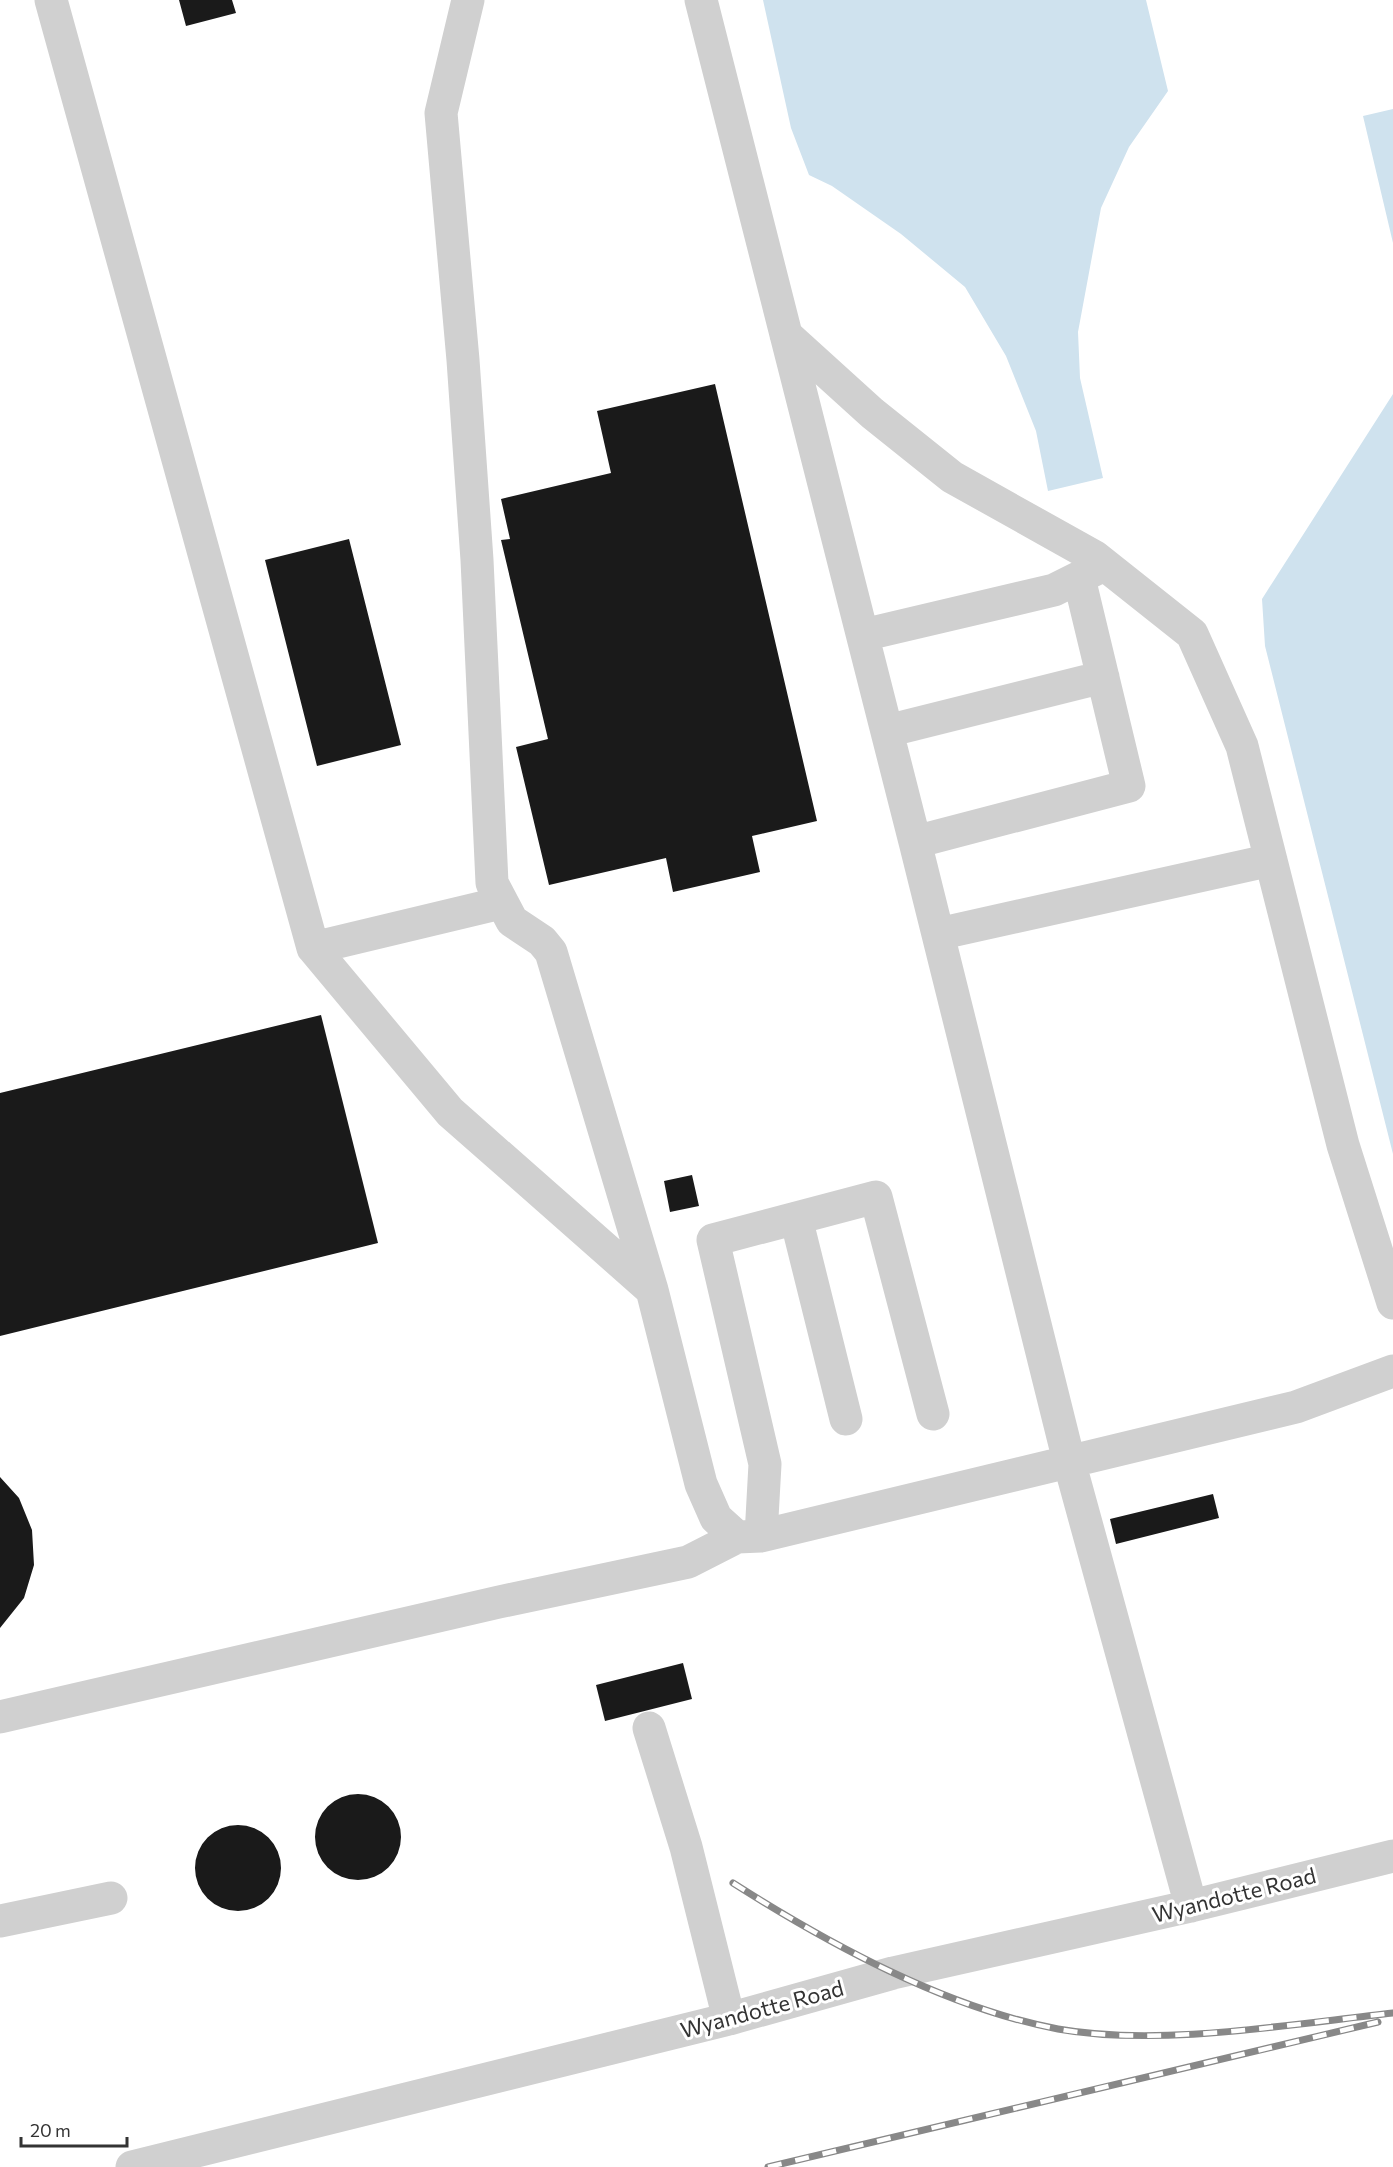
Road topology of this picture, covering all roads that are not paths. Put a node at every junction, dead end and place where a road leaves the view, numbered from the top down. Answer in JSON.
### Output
{"nodes":[{"id":1,"x":51,"y":0,"type":"edge"},
{"id":2,"x":468,"y":0,"type":"edge"},
{"id":3,"x":701,"y":0,"type":"edge"},
{"id":4,"x":786,"y":335,"type":"junction"},
{"id":5,"x":1092,"y":571,"type":"junction"},
{"id":6,"x":863,"y":635,"type":"junction"},
{"id":7,"x":1103,"y":677,"type":"junction"},
{"id":8,"x":887,"y":731,"type":"junction"},
{"id":9,"x":915,"y":842,"type":"junction"},
{"id":10,"x":1271,"y":860,"type":"junction"},
{"id":11,"x":501,"y":903,"type":"junction"},
{"id":12,"x":938,"y":934,"type":"junction"},
{"id":13,"x":313,"y":948,"type":"junction"},
{"id":14,"x":796,"y":1218,"type":"junction"},
{"id":15,"x":652,"y":1290,"type":"junction"},
{"id":16,"x":1393,"y":1303,"type":"edge"},
{"id":17,"x":1393,"y":1371,"type":"edge"},
{"id":18,"x":933,"y":1414,"type":"dead end"},
{"id":19,"x":846,"y":1419,"type":"dead end"},
{"id":20,"x":1069,"y":1461,"type":"junction"},
{"id":21,"x":749,"y":1536,"type":"junction"},
{"id":22,"x":0,"y":1717,"type":"edge"},
{"id":23,"x":649,"y":1728,"type":"dead end"},
{"id":24,"x":1393,"y":1856,"type":"edge"},
{"id":25,"x":111,"y":1898,"type":"dead end"},
{"id":26,"x":1191,"y":1906,"type":"junction"},
{"id":27,"x":0,"y":1921,"type":"edge"},
{"id":28,"x":729,"y":2019,"type":"junction"},
{"id":29,"x":132,"y":2167,"type":"edge"}],
"edges":[{"from":1,"to":13,"type":"street"},
{"from":2,"to":11,"type":"street"},
{"from":3,"to":4,"type":"street"},
{"from":4,"to":5,"type":"street"},
{"from":4,"to":6,"type":"street"},
{"from":5,"to":6,"type":"street"},
{"from":5,"to":7,"type":"street"},
{"from":5,"to":10,"type":"street"},
{"from":6,"to":8,"type":"street"},
{"from":7,"to":8,"type":"street"},
{"from":7,"to":9,"type":"street"},
{"from":8,"to":9,"type":"street"},
{"from":9,"to":12,"type":"street"},
{"from":10,"to":12,"type":"street"},
{"from":10,"to":16,"type":"street"},
{"from":11,"to":13,"type":"street"},
{"from":11,"to":15,"type":"street"},
{"from":12,"to":20,"type":"street"},
{"from":13,"to":15,"type":"street"},
{"from":14,"to":18,"type":"street"},
{"from":14,"to":19,"type":"street"},
{"from":14,"to":21,"type":"street"},
{"from":15,"to":21,"type":"street"},
{"from":17,"to":20,"type":"street"},
{"from":20,"to":21,"type":"street"},
{"from":20,"to":26,"type":"street"},
{"from":21,"to":22,"type":"street"},
{"from":23,"to":28,"type":"street"},
{"from":24,"to":26,"type":"street","name":"Wyandotte Road"},
{"from":25,"to":27,"type":"street"},
{"from":26,"to":28,"type":"street","name":"Wyandotte Road"},
{"from":28,"to":29,"type":"street","name":"Wyandotte Road"}]}
